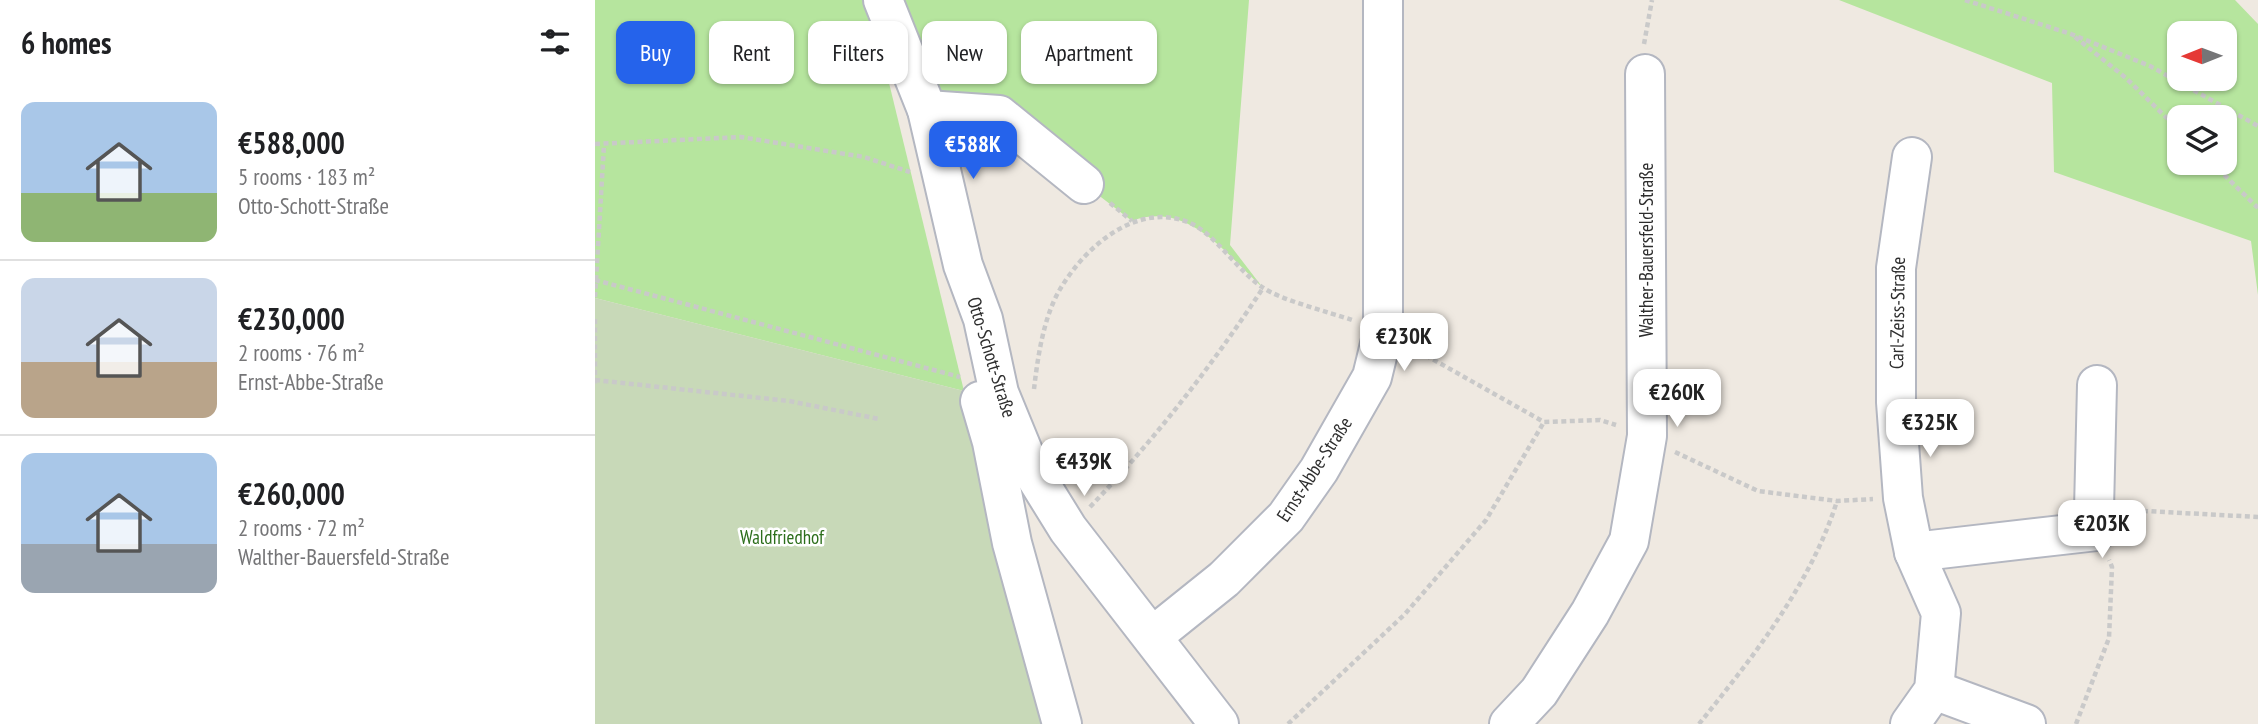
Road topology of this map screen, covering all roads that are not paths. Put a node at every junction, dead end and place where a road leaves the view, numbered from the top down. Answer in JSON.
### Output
{"nodes":[{"id":1,"x":883,"y":0,"type":"edge"},
{"id":2,"x":1383,"y":0,"type":"edge"},
{"id":3,"x":1645,"y":74,"type":"road end"},
{"id":4,"x":927,"y":110,"type":"junction"},
{"id":5,"x":1912,"y":157,"type":"dead end"},
{"id":6,"x":1084,"y":184,"type":"dead end"},
{"id":7,"x":963,"y":265,"type":"junction"},
{"id":8,"x":2097,"y":385,"type":"dead end"},
{"id":9,"x":1914,"y":552,"type":"junction"},
{"id":10,"x":1153,"y":636,"type":"junction"},
{"id":11,"x":1934,"y":690,"type":"junction"},
{"id":12,"x":1062,"y":724,"type":"edge"},
{"id":13,"x":1219,"y":724,"type":"edge"},
{"id":14,"x":1509,"y":724,"type":"edge"},
{"id":15,"x":1910,"y":724,"type":"edge"},
{"id":16,"x":2026,"y":724,"type":"edge"}],
"edges":[{"from":1,"to":4,"type":"street","name":"Otto-Schott-Straße"},
{"from":2,"to":10,"type":"street","name":"Ernst-Abbe-Straße"},
{"from":3,"to":14,"type":"street","name":"Walther-Bauersfeld-Straße"},
{"from":4,"to":6,"type":"street"},
{"from":4,"to":7,"type":"street","name":"Otto-Schott-Straße"},
{"from":5,"to":9,"type":"street","name":"Carl-Zeiss-Straße"},
{"from":7,"to":10,"type":"street","name":"Otto-Schott-Straße"},
{"from":7,"to":12,"type":"street"},
{"from":8,"to":9,"type":"street"},
{"from":9,"to":11,"type":"street","name":"Carl-Zeiss-Straße"},
{"from":10,"to":13,"type":"street","name":"Otto-Schott-Straße"},
{"from":11,"to":15,"type":"street"},
{"from":11,"to":16,"type":"street"}]}
